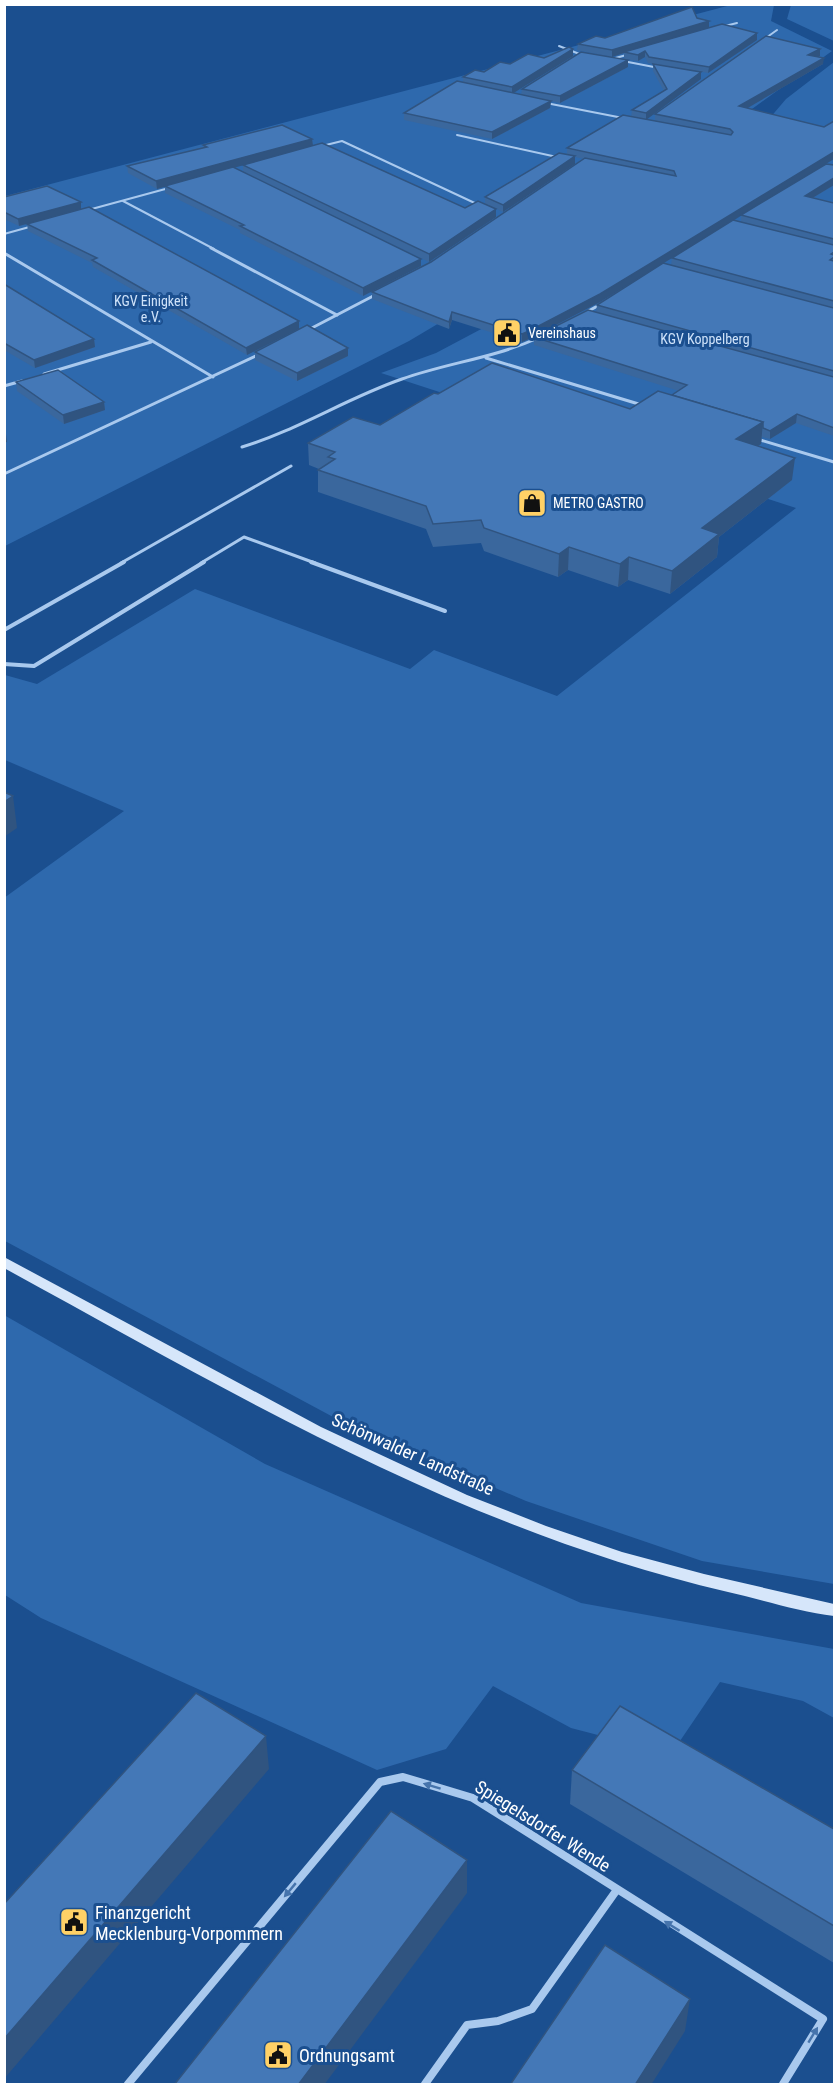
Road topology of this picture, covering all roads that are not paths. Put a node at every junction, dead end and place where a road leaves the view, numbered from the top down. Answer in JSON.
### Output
{"nodes":[{"id":1,"x":737,"y":22,"type":"dead end"},
{"id":2,"x":714,"y":29,"type":"edge"},
{"id":3,"x":777,"y":30,"type":"dead end"},
{"id":4,"x":758,"y":44,"type":"edge"},
{"id":5,"x":559,"y":46,"type":"dead end"},
{"id":6,"x":635,"y":52,"type":"edge"},
{"id":7,"x":580,"y":55,"type":"junction"},
{"id":8,"x":590,"y":56,"type":"edge"},
{"id":9,"x":570,"y":61,"type":"edge"},
{"id":10,"x":666,"y":69,"type":"edge"},
{"id":11,"x":537,"y":101,"type":"edge"},
{"id":12,"x":625,"y":119,"type":"edge"},
{"id":13,"x":458,"y":135,"type":"edge"},
{"id":14,"x":320,"y":147,"type":"edge"},
{"id":15,"x":560,"y":158,"type":"edge"},
{"id":16,"x":178,"y":185,"type":"edge"},
{"id":17,"x":123,"y":201,"type":"junction"},
{"id":18,"x":482,"y":206,"type":"edge"},
{"id":19,"x":80,"y":213,"type":"edge"},
{"id":20,"x":37,"y":225,"type":"edge"},
{"id":21,"x":4,"y":234,"type":"edge"},
{"id":22,"x":4,"y":252,"type":"edge"},
{"id":23,"x":378,"y":293,"type":"edge"},
{"id":24,"x":605,"y":302,"type":"edge"},
{"id":25,"x":585,"y":314,"type":"junction"},
{"id":26,"x":337,"y":315,"type":"junction"},
{"id":27,"x":597,"y":317,"type":"edge"},
{"id":28,"x":576,"y":318,"type":"edge"},
{"id":29,"x":306,"y":330,"type":"edge"},
{"id":30,"x":539,"y":338,"type":"edge"},
{"id":31,"x":152,"y":342,"type":"junction"},
{"id":32,"x":265,"y":351,"type":"edge"},
{"id":33,"x":485,"y":358,"type":"junction"},
{"id":34,"x":39,"y":376,"type":"edge"},
{"id":35,"x":213,"y":377,"type":"junction"},
{"id":36,"x":27,"y":380,"type":"edge"},
{"id":37,"x":4,"y":386,"type":"edge"},
{"id":38,"x":643,"y":405,"type":"edge"},
{"id":39,"x":756,"y":438,"type":"edge"},
{"id":40,"x":242,"y":447,"type":"dead end"},
{"id":41,"x":834,"y":462,"type":"edge"},
{"id":42,"x":291,"y":466,"type":"dead end"},
{"id":43,"x":4,"y":474,"type":"edge"},
{"id":44,"x":445,"y":611,"type":"dead end"},
{"id":45,"x":4,"y":630,"type":"edge"},
{"id":46,"x":4,"y":664,"type":"edge"},
{"id":47,"x":4,"y":1262,"type":"edge"},
{"id":48,"x":834,"y":1610,"type":"edge"},
{"id":49,"x":616,"y":1891,"type":"junction"},
{"id":50,"x":128,"y":2085,"type":"edge"},
{"id":51,"x":425,"y":2085,"type":"edge"},
{"id":52,"x":783,"y":2085,"type":"edge"}],
"edges":[{"from":1,"to":2,"type":"lane"},
{"from":3,"to":4,"type":"lane"},
{"from":5,"to":7,"type":"lane"},
{"from":6,"to":10,"type":"lane"},
{"from":7,"to":8,"type":"lane"},
{"from":7,"to":9,"type":"lane"},
{"from":11,"to":12,"type":"lane"},
{"from":13,"to":15,"type":"lane"},
{"from":14,"to":18,"type":"lane"},
{"from":16,"to":17,"type":"lane"},
{"from":17,"to":19,"type":"lane"},
{"from":17,"to":26,"type":"lane"},
{"from":20,"to":21,"type":"lane"},
{"from":22,"to":31,"type":"lane"},
{"from":23,"to":26,"type":"lane"},
{"from":24,"to":25,"type":"lane"},
{"from":25,"to":27,"type":"lane"},
{"from":25,"to":28,"type":"lane"},
{"from":26,"to":29,"type":"lane"},
{"from":30,"to":33,"type":"lane"},
{"from":31,"to":34,"type":"lane"},
{"from":31,"to":35,"type":"lane"},
{"from":32,"to":35,"type":"lane"},
{"from":33,"to":38,"type":"lane"},
{"from":33,"to":40,"type":"lane"},
{"from":35,"to":43,"type":"lane"},
{"from":36,"to":37,"type":"lane"},
{"from":39,"to":41,"type":"lane"},
{"from":42,"to":45,"type":"lane"},
{"from":44,"to":46,"type":"lane"},
{"from":47,"to":48,"type":"main road","name":"Schönwalder Landstraße"},
{"from":49,"to":50,"type":"street","name":"Spiegelsdorfer Wende","one_way":true},
{"from":49,"to":51,"type":"street","name":"Spiegelsdorfer Wende"},
{"from":52,"to":49,"type":"street","name":"Spiegelsdorfer Wende","one_way":true}]}
